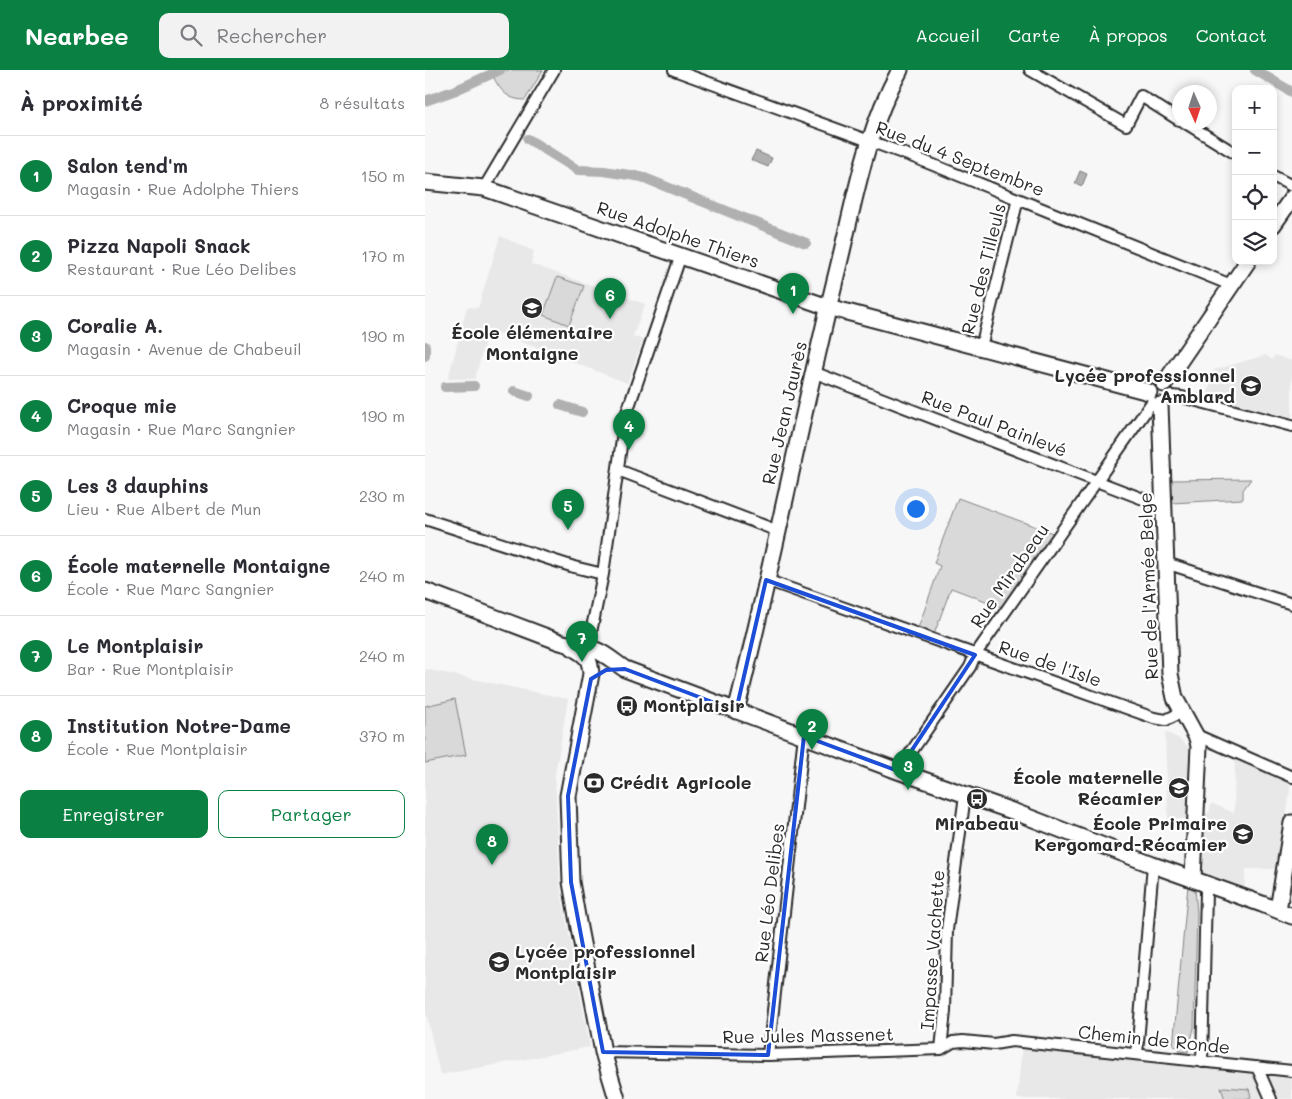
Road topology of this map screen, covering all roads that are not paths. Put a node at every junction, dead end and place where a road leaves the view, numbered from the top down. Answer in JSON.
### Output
{"nodes":[{"id":1,"x":554,"y":70,"type":"edge"},
{"id":2,"x":674,"y":70,"type":"edge"},
{"id":3,"x":900,"y":70,"type":"edge"},
{"id":4,"x":1030,"y":70,"type":"edge"},
{"id":5,"x":1172,"y":116,"type":"edge"},
{"id":6,"x":1197,"y":130,"type":"edge"},
{"id":7,"x":869,"y":141,"type":"junction"},
{"id":8,"x":1232,"y":152,"type":"edge"},
{"id":9,"x":1277,"y":178,"type":"edge"},
{"id":10,"x":425,"y":182,"type":"edge"},
{"id":11,"x":1292,"y":186,"type":"edge"},
{"id":12,"x":485,"y":188,"type":"junction"},
{"id":13,"x":1292,"y":198,"type":"edge"},
{"id":14,"x":1018,"y":199,"type":"junction"},
{"id":15,"x":1277,"y":220,"type":"edge"},
{"id":16,"x":681,"y":255,"type":"junction"},
{"id":17,"x":1245,"y":265,"type":"edge"},
{"id":18,"x":1231,"y":285,"type":"junction"},
{"id":19,"x":828,"y":307,"type":"junction"},
{"id":20,"x":981,"y":347,"type":"junction"},
{"id":21,"x":813,"y":372,"type":"junction"},
{"id":22,"x":1159,"y":396,"type":"junction"},
{"id":23,"x":1292,"y":426,"type":"edge"},
{"id":24,"x":618,"y":470,"type":"junction"},
{"id":25,"x":1096,"y":481,"type":"junction"},
{"id":26,"x":1164,"y":507,"type":"junction"},
{"id":27,"x":425,"y":519,"type":"edge"},
{"id":28,"x":778,"y":531,"type":"junction"},
{"id":29,"x":1166,"y":563,"type":"junction"},
{"id":30,"x":603,"y":574,"type":"junction"},
{"id":31,"x":766,"y":580,"type":"junction"},
{"id":32,"x":425,"y":591,"type":"edge"},
{"id":33,"x":1292,"y":604,"type":"edge"},
{"id":34,"x":565,"y":643,"type":"junction"},
{"id":35,"x":588,"y":647,"type":"junction"},
{"id":36,"x":975,"y":655,"type":"junction"},
{"id":37,"x":625,"y":669,"type":"junction"},
{"id":38,"x":591,"y":679,"type":"junction"},
{"id":39,"x":736,"y":711,"type":"junction"},
{"id":40,"x":1182,"y":712,"type":"junction"},
{"id":41,"x":1195,"y":734,"type":"junction"},
{"id":42,"x":803,"y":736,"type":"junction"},
{"id":43,"x":898,"y":771,"type":"junction"},
{"id":44,"x":1292,"y":777,"type":"edge"},
{"id":45,"x":965,"y":795,"type":"junction"},
{"id":46,"x":1292,"y":824,"type":"edge"},
{"id":47,"x":1153,"y":865,"type":"junction"},
{"id":48,"x":1193,"y":879,"type":"junction"},
{"id":49,"x":1210,"y":884,"type":"junction"},
{"id":50,"x":1285,"y":913,"type":"edge"},
{"id":51,"x":1012,"y":1042,"type":"joint"},
{"id":52,"x":941,"y":1049,"type":"junction"},
{"id":53,"x":603,"y":1052,"type":"junction"},
{"id":54,"x":1137,"y":1054,"type":"junction"},
{"id":55,"x":768,"y":1055,"type":"junction"},
{"id":56,"x":1202,"y":1062,"type":"junction"},
{"id":57,"x":1257,"y":1067,"type":"junction"},
{"id":58,"x":1292,"y":1071,"type":"edge"},
{"id":59,"x":617,"y":1099,"type":"edge"},
{"id":60,"x":1271,"y":1099,"type":"edge"}],
"edges":[{"from":1,"to":12,"type":"street"},
{"from":2,"to":7,"type":"street","name":"Rue du 4 Septembre"},
{"from":3,"to":7,"type":"street","name":"Rue Jean Jaurès"},
{"from":4,"to":5,"type":"street"},
{"from":6,"to":8,"type":"street"},
{"from":7,"to":14,"type":"street","name":"Rue du 4 Septembre"},
{"from":7,"to":19,"type":"street","name":"Rue Jean Jaurès"},
{"from":9,"to":11,"type":"street"},
{"from":10,"to":12,"type":"street","name":"Rue Adolphe Thiers"},
{"from":12,"to":16,"type":"street","name":"Rue Adolphe Thiers"},
{"from":13,"to":15,"type":"street"},
{"from":14,"to":18,"type":"street","name":"Rue du 4 Septembre"},
{"from":14,"to":20,"type":"street","name":"Rue des Tilleuls"},
{"from":16,"to":19,"type":"street","name":"Rue Adolphe Thiers"},
{"from":16,"to":24,"type":"street"},
{"from":17,"to":18,"type":"street"},
{"from":18,"to":22,"type":"street"},
{"from":19,"to":20,"type":"street","name":"Rue Adolphe Thiers"},
{"from":19,"to":21,"type":"street","name":"Rue Jean Jaurès"},
{"from":20,"to":22,"type":"street","name":"Rue Adolphe Thiers"},
{"from":21,"to":25,"type":"street","name":"Rue Paul Painlevé"},
{"from":21,"to":28,"type":"street","name":"Rue Jean Jaurès"},
{"from":22,"to":23,"type":"street"},
{"from":22,"to":25,"type":"street","name":"Rue Mirabeau"},
{"from":22,"to":26,"type":"street","name":"Rue de l'Armée Belge"},
{"from":24,"to":28,"type":"street"},
{"from":24,"to":30,"type":"street"},
{"from":25,"to":26,"type":"street","name":"Rue Paul Painlevé"},
{"from":25,"to":36,"type":"street","name":"Rue Mirabeau"},
{"from":26,"to":29,"type":"street","name":"Rue de l'Armée Belge"},
{"from":27,"to":30,"type":"street"},
{"from":28,"to":31,"type":"street","name":"Rue Jean Jaurès"},
{"from":29,"to":33,"type":"street"},
{"from":29,"to":40,"type":"street","name":"Rue de l'Armée Belge"},
{"from":30,"to":35,"type":"street"},
{"from":31,"to":36,"type":"street","name":"Rue de l'Isle"},
{"from":31,"to":39,"type":"street","name":"Rue Jean Jaurès"},
{"from":32,"to":34,"type":"street"},
{"from":34,"to":35,"type":"street"},
{"from":34,"to":38,"type":"street"},
{"from":35,"to":37,"type":"street"},
{"from":36,"to":40,"type":"street","name":"Rue de l'Isle"},
{"from":36,"to":43,"type":"street","name":"Rue Mirabeau"},
{"from":37,"to":38,"type":"street"},
{"from":37,"to":39,"type":"street"},
{"from":38,"to":53,"type":"street"},
{"from":39,"to":42,"type":"street"},
{"from":40,"to":41,"type":"street","name":"Rue de l'Armée Belge"},
{"from":41,"to":44,"type":"street"},
{"from":41,"to":48,"type":"street","name":"Rue de l'Armée Belge"},
{"from":42,"to":43,"type":"street"},
{"from":42,"to":55,"type":"street","name":"Rue Léo Delibes"},
{"from":43,"to":45,"type":"street"},
{"from":45,"to":47,"type":"street"},
{"from":45,"to":52,"type":"street","name":"Impasse Vachette"},
{"from":46,"to":50,"type":"street"},
{"from":47,"to":48,"type":"street"},
{"from":47,"to":54,"type":"street"},
{"from":48,"to":49,"type":"street"},
{"from":49,"to":50,"type":"street"},
{"from":49,"to":56,"type":"street"},
{"from":51,"to":52,"type":"street","name":"Rue Jules Massenet"},
{"from":51,"to":54,"type":"street","name":"Chemin de Ronde"},
{"from":52,"to":55,"type":"street","name":"Rue Jules Massenet"},
{"from":53,"to":55,"type":"street","name":"Rue Jules Massenet"},
{"from":53,"to":59,"type":"street"},
{"from":54,"to":56,"type":"street","name":"Chemin de Ronde"},
{"from":56,"to":57,"type":"street","name":"Chemin de Ronde"},
{"from":57,"to":58,"type":"street","name":"Chemin de Ronde"},
{"from":57,"to":60,"type":"street"}]}
